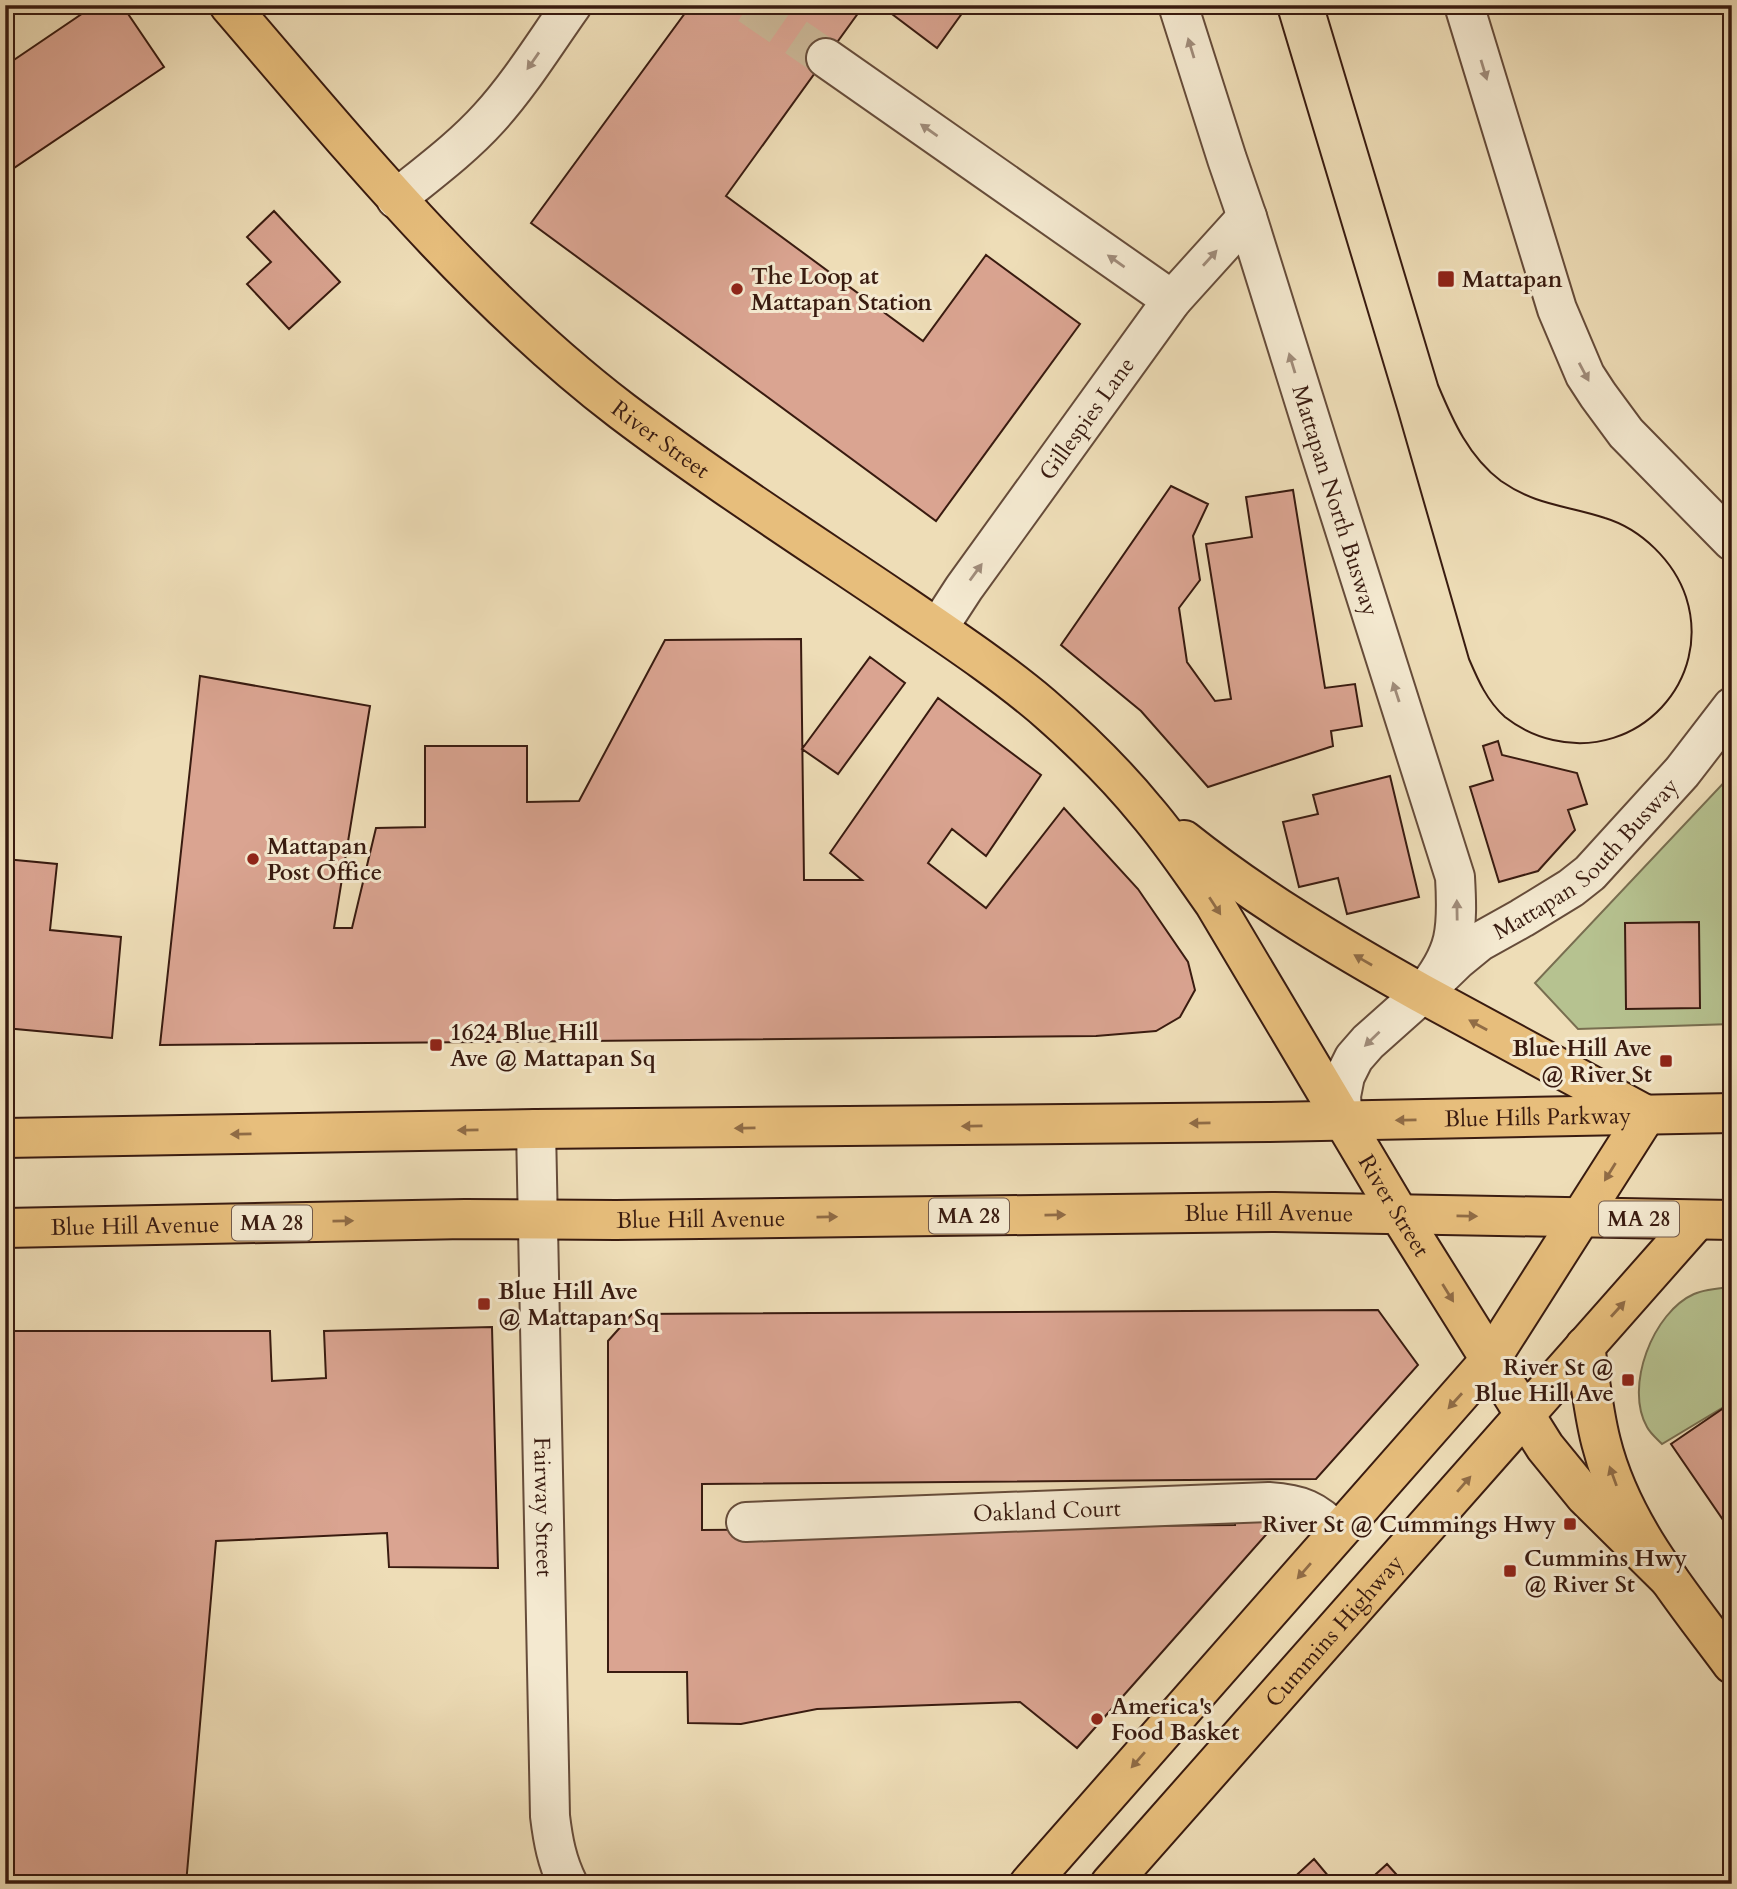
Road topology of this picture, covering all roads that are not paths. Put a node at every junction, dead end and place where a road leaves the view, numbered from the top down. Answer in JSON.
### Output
{"nodes":[{"id":1,"x":229,"y":5,"type":"edge"},
{"id":2,"x":572,"y":5,"type":"edge"},
{"id":3,"x":1178,"y":5,"type":"edge"},
{"id":4,"x":1464,"y":5,"type":"edge"},
{"id":5,"x":826,"y":58,"type":"tunnel mouth"},
{"id":6,"x":396,"y":199,"type":"junction"},
{"id":7,"x":1247,"y":217,"type":"junction"},
{"id":8,"x":1172,"y":300,"type":"junction"},
{"id":9,"x":1732,"y":541,"type":"edge"},
{"id":10,"x":938,"y":628,"type":"junction"},
{"id":11,"x":1732,"y":707,"type":"edge"},
{"id":12,"x":1147,"y":811,"type":"junction"},
{"id":13,"x":1423,"y":993,"type":"junction"},
{"id":14,"x":1716,"y":1113,"type":"edge"},
{"id":15,"x":1646,"y":1115,"type":"junction"},
{"id":16,"x":1343,"y":1121,"type":"junction"},
{"id":17,"x":536,"y":1129,"type":"junction"},
{"id":18,"x":5,"y":1138,"type":"edge"},
{"id":19,"x":1399,"y":1214,"type":"junction"},
{"id":20,"x":1581,"y":1218,"type":"junction"},
{"id":21,"x":539,"y":1219,"type":"junction"},
{"id":22,"x":1714,"y":1220,"type":"edge"},
{"id":23,"x":5,"y":1228,"type":"edge"},
{"id":24,"x":1585,"y":1346,"type":"junction"},
{"id":25,"x":1490,"y":1360,"type":"junction"},
{"id":26,"x":1524,"y":1415,"type":"junction"},
{"id":27,"x":746,"y":1522,"type":"dead end"},
{"id":28,"x":1338,"y":1533,"type":"junction"},
{"id":29,"x":1669,"y":1578,"type":"junction"},
{"id":30,"x":1732,"y":1664,"type":"edge"},
{"id":31,"x":568,"y":1884,"type":"edge"},
{"id":32,"x":1029,"y":1884,"type":"edge"},
{"id":33,"x":1110,"y":1884,"type":"edge"}],
"edges":[{"from":1,"to":6,"type":"main road","name":"River Street"},
{"from":2,"to":6,"type":"street","one_way":true},
{"from":7,"to":3,"type":"street","name":"Mattapan North Busway","one_way":true},
{"from":4,"to":9,"type":"street","one_way":true},
{"from":8,"to":5,"type":"street","one_way":true},
{"from":6,"to":10,"type":"main road","name":"River Street"},
{"from":8,"to":7,"type":"street","name":"Gillespies Lane","one_way":true},
{"from":13,"to":7,"type":"street","name":"Mattapan North Busway","one_way":true},
{"from":10,"to":8,"type":"street","name":"Gillespies Lane","one_way":true},
{"from":10,"to":12,"type":"main road","name":"River Street"},
{"from":11,"to":13,"type":"street","name":"Mattapan South Busway"},
{"from":13,"to":12,"type":"main road","name":"River Street","one_way":true},
{"from":12,"to":16,"type":"main road","name":"River Street","one_way":true},
{"from":15,"to":13,"type":"main road","name":"River Street","one_way":true},
{"from":13,"to":16,"type":"street","one_way":true},
{"from":14,"to":15,"type":"main road","name":"Blue Hills Parkway"},
{"from":15,"to":16,"type":"main road","name":"Blue Hills Parkway","one_way":true},
{"from":15,"to":20,"type":"main road","one_way":true},
{"from":16,"to":17,"type":"main road","one_way":true},
{"from":16,"to":19,"type":"main road","name":"River Street"},
{"from":17,"to":18,"type":"main road","one_way":true},
{"from":17,"to":21,"type":"street","name":"Fairway Street"},
{"from":19,"to":20,"type":"main road","number":"MA 28","one_way":true},
{"from":21,"to":19,"type":"main road","name":"Blue Hill Avenue","number":"MA 28","one_way":true},
{"from":19,"to":25,"type":"main road","name":"River Street","one_way":true},
{"from":20,"to":22,"type":"main road","number":"MA 28"},
{"from":20,"to":25,"type":"main road"},
{"from":23,"to":21,"type":"main road","name":"Blue Hill Avenue","number":"MA 28","one_way":true},
{"from":21,"to":31,"type":"street","name":"Fairway Street"},
{"from":24,"to":22,"type":"main road","name":"Cummins Highway","one_way":true},
{"from":24,"to":26,"type":"main road","name":"Cummins Highway"},
{"from":29,"to":24,"type":"main road","name":"River Street","one_way":true},
{"from":25,"to":26,"type":"main road","name":"River Street"},
{"from":25,"to":28,"type":"main road","one_way":true},
{"from":26,"to":29,"type":"main road","name":"River Street"},
{"from":33,"to":26,"type":"main road","name":"Cummins Highway","one_way":true},
{"from":27,"to":28,"type":"street","name":"Oakland Court"},
{"from":28,"to":32,"type":"main road","one_way":true},
{"from":29,"to":30,"type":"main road","name":"River Street"}]}
